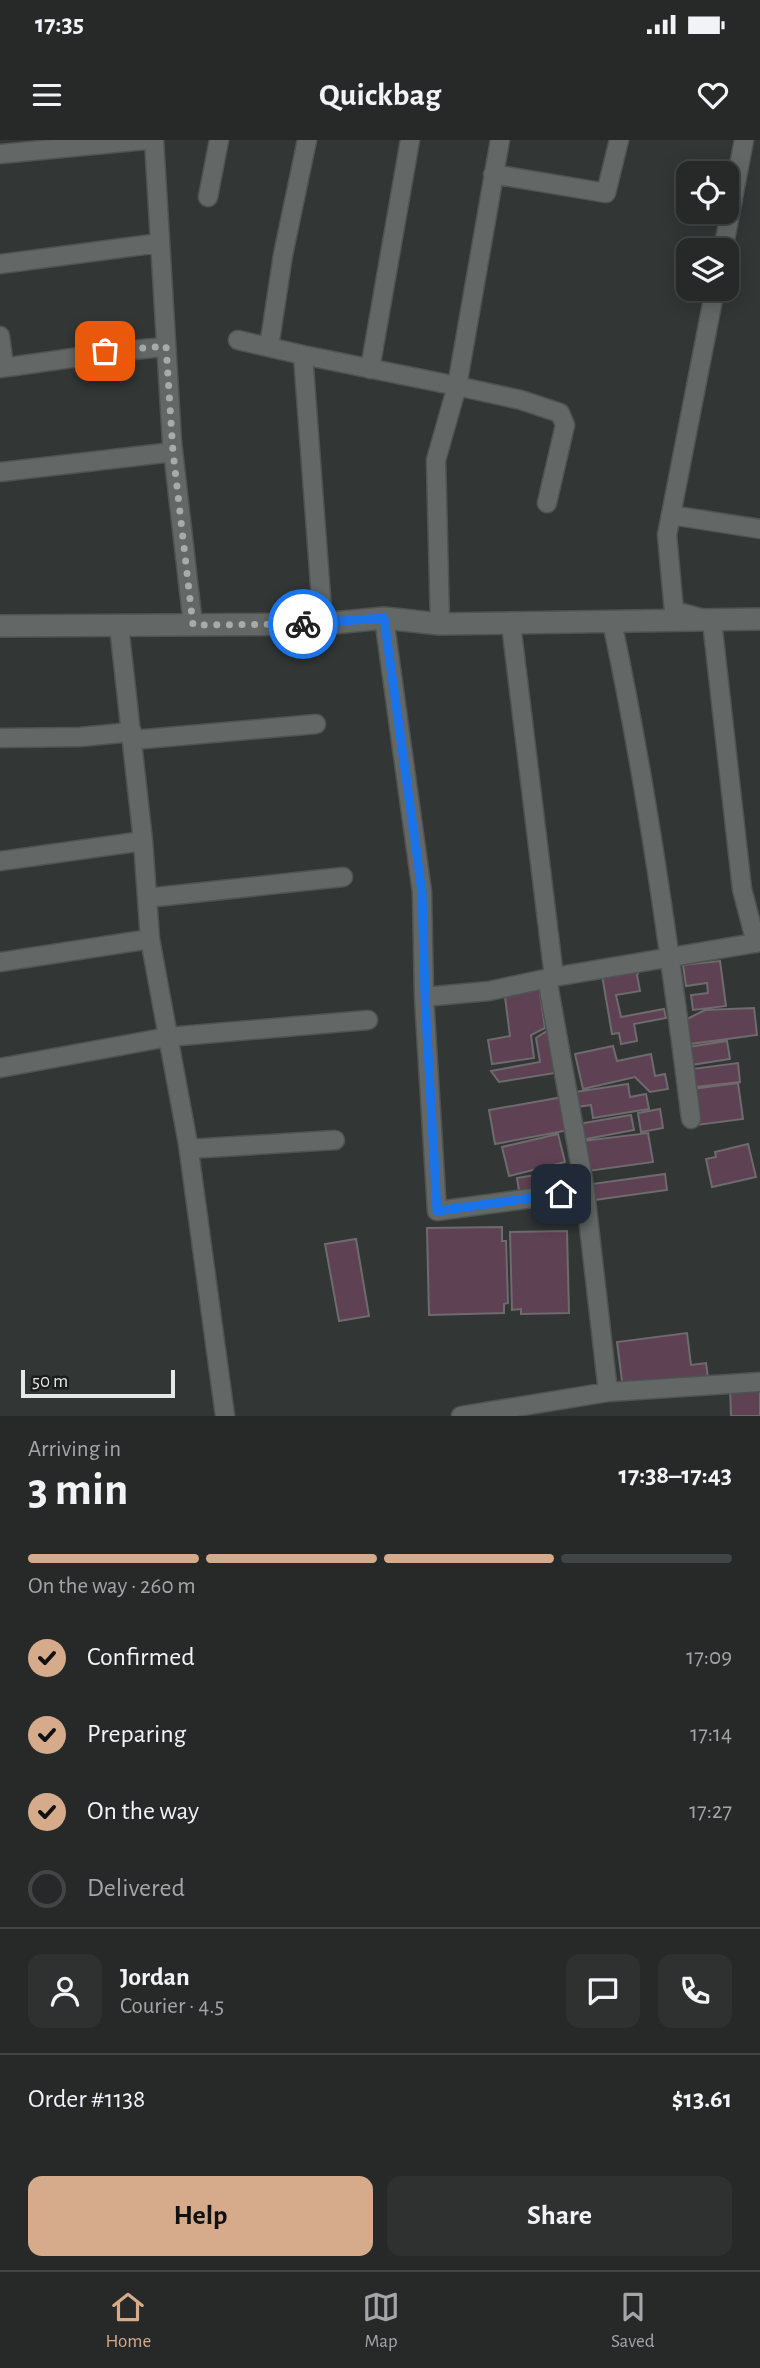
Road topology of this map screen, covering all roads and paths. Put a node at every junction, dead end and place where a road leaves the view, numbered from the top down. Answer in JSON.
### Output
{"nodes":[{"id":1,"x":146,"y":140,"type":"edge"},
{"id":2,"x":154,"y":140,"type":"edge"},
{"id":3,"x":219,"y":140,"type":"edge"},
{"id":4,"x":307,"y":140,"type":"edge"},
{"id":5,"x":410,"y":140,"type":"edge"},
{"id":6,"x":499,"y":140,"type":"edge"},
{"id":7,"x":619,"y":140,"type":"edge"},
{"id":8,"x":744,"y":140,"type":"edge"},
{"id":9,"x":0,"y":154,"type":"edge"},
{"id":10,"x":493,"y":174,"type":"junction"},
{"id":11,"x":208,"y":197,"type":"dead end"},
{"id":12,"x":725,"y":238,"type":"edge"},
{"id":13,"x":160,"y":243,"type":"junction"},
{"id":14,"x":0,"y":264,"type":"edge"},
{"id":15,"x":713,"y":301,"type":"edge"},
{"id":16,"x":0,"y":336,"type":"edge"},
{"id":17,"x":238,"y":340,"type":"dead end"},
{"id":18,"x":166,"y":346,"type":"junction"},
{"id":19,"x":269,"y":347,"type":"junction"},
{"id":20,"x":303,"y":355,"type":"junction"},
{"id":21,"x":2,"y":368,"type":"edge"},
{"id":22,"x":370,"y":369,"type":"junction"},
{"id":23,"x":457,"y":386,"type":"junction"},
{"id":24,"x":173,"y":452,"type":"junction"},
{"id":25,"x":0,"y":472,"type":"edge"},
{"id":26,"x":547,"y":503,"type":"dead end"},
{"id":27,"x":671,"y":515,"type":"junction"},
{"id":28,"x":760,"y":529,"type":"edge"},
{"id":29,"x":384,"y":618,"type":"junction"},
{"id":30,"x":760,"y":619,"type":"edge"},
{"id":31,"x":712,"y":621,"type":"junction"},
{"id":32,"x":612,"y":622,"type":"junction"},
{"id":33,"x":323,"y":624,"type":"junction"},
{"id":34,"x":440,"y":624,"type":"junction"},
{"id":35,"x":511,"y":624,"type":"junction"},
{"id":36,"x":193,"y":625,"type":"junction"},
{"id":37,"x":0,"y":626,"type":"edge"},
{"id":38,"x":119,"y":626,"type":"junction"},
{"id":39,"x":316,"y":723,"type":"dead end"},
{"id":40,"x":133,"y":736,"type":"junction"},
{"id":41,"x":0,"y":738,"type":"edge"},
{"id":42,"x":143,"y":841,"type":"junction"},
{"id":43,"x":0,"y":861,"type":"edge"},
{"id":44,"x":343,"y":877,"type":"dead end"},
{"id":45,"x":147,"y":898,"type":"junction"},
{"id":46,"x":150,"y":939,"type":"junction"},
{"id":47,"x":758,"y":943,"type":"edge"},
{"id":48,"x":671,"y":958,"type":"junction"},
{"id":49,"x":0,"y":962,"type":"edge"},
{"id":50,"x":551,"y":977,"type":"junction"},
{"id":51,"x":425,"y":998,"type":"junction"},
{"id":52,"x":368,"y":1020,"type":"dead end"},
{"id":53,"x":168,"y":1037,"type":"junction"},
{"id":54,"x":0,"y":1068,"type":"edge"},
{"id":55,"x":691,"y":1119,"type":"dead end"},
{"id":56,"x":335,"y":1140,"type":"dead end"},
{"id":57,"x":189,"y":1149,"type":"junction"},
{"id":58,"x":585,"y":1191,"type":"junction"},
{"id":59,"x":760,"y":1382,"type":"edge"},
{"id":60,"x":608,"y":1392,"type":"junction"},
{"id":61,"x":225,"y":1416,"type":"edge"},
{"id":62,"x":461,"y":1416,"type":"edge"}],
"edges":[{"from":1,"to":9,"type":"street"},
{"from":2,"to":13,"type":"street"},
{"from":3,"to":11,"type":"street"},
{"from":4,"to":19,"type":"street"},
{"from":5,"to":22,"type":"street"},
{"from":6,"to":10,"type":"street"},
{"from":7,"to":10,"type":"street"},
{"from":8,"to":12,"type":"street"},
{"from":10,"to":23,"type":"street"},
{"from":13,"to":14,"type":"street"},
{"from":13,"to":18,"type":"street"},
{"from":15,"to":27,"type":"street"},
{"from":16,"to":21,"type":"street"},
{"from":17,"to":19,"type":"street"},
{"from":18,"to":21,"type":"street"},
{"from":18,"to":24,"type":"street"},
{"from":19,"to":20,"type":"street"},
{"from":20,"to":22,"type":"street"},
{"from":20,"to":33,"type":"street"},
{"from":22,"to":23,"type":"street"},
{"from":23,"to":26,"type":"street"},
{"from":23,"to":34,"type":"street"},
{"from":24,"to":25,"type":"street"},
{"from":24,"to":36,"type":"street"},
{"from":27,"to":28,"type":"street"},
{"from":27,"to":31,"type":"street"},
{"from":29,"to":33,"type":"street"},
{"from":29,"to":34,"type":"street"},
{"from":29,"to":51,"type":"street"},
{"from":30,"to":31,"type":"street"},
{"from":31,"to":32,"type":"street"},
{"from":31,"to":47,"type":"street"},
{"from":32,"to":35,"type":"street"},
{"from":32,"to":48,"type":"street"},
{"from":33,"to":36,"type":"street"},
{"from":34,"to":35,"type":"street"},
{"from":35,"to":50,"type":"street"},
{"from":36,"to":38,"type":"street"},
{"from":37,"to":38,"type":"street"},
{"from":38,"to":40,"type":"street"},
{"from":39,"to":40,"type":"street"},
{"from":40,"to":41,"type":"street"},
{"from":40,"to":42,"type":"street"},
{"from":42,"to":43,"type":"street"},
{"from":42,"to":45,"type":"street"},
{"from":44,"to":45,"type":"street"},
{"from":45,"to":46,"type":"street"},
{"from":46,"to":49,"type":"street"},
{"from":46,"to":53,"type":"street"},
{"from":47,"to":48,"type":"street"},
{"from":48,"to":50,"type":"street"},
{"from":48,"to":55,"type":"street"},
{"from":50,"to":51,"type":"street"},
{"from":50,"to":58,"type":"street"},
{"from":51,"to":58,"type":"street"},
{"from":52,"to":53,"type":"street"},
{"from":53,"to":54,"type":"street"},
{"from":53,"to":57,"type":"street"},
{"from":56,"to":57,"type":"street"},
{"from":57,"to":61,"type":"street"},
{"from":58,"to":60,"type":"street"},
{"from":59,"to":60,"type":"street"},
{"from":60,"to":62,"type":"street"}]}
